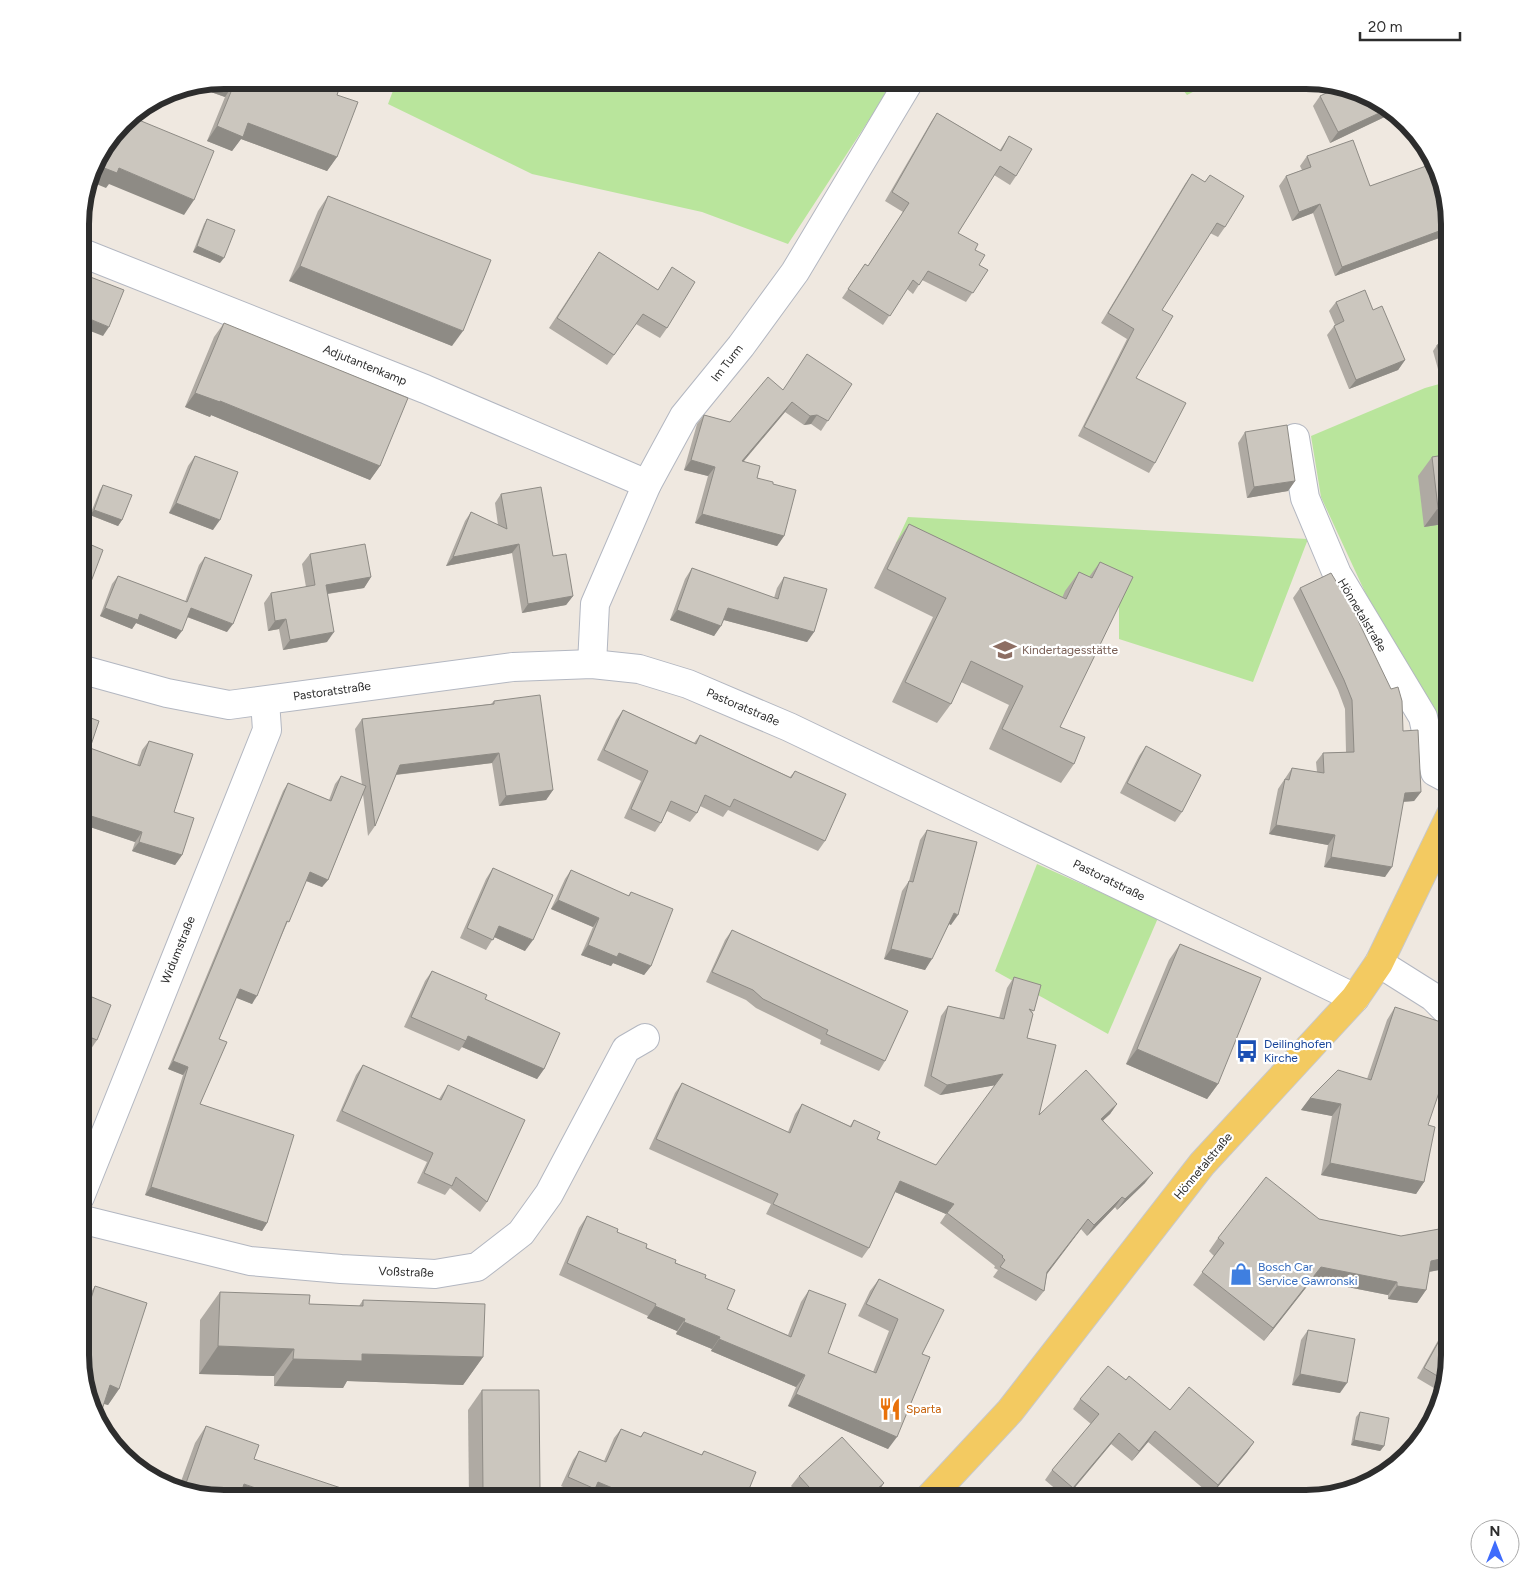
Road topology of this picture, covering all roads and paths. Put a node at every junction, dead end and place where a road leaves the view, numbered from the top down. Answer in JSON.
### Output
{"nodes":[{"id":1,"x":905,"y":89,"type":"edge"},
{"id":2,"x":89,"y":256,"type":"edge"},
{"id":3,"x":1295,"y":438,"type":"dead end"},
{"id":4,"x":647,"y":484,"type":"junction"},
{"id":5,"x":592,"y":664,"type":"junction"},
{"id":6,"x":89,"y":671,"type":"edge"},
{"id":7,"x":265,"y":701,"type":"junction"},
{"id":8,"x":1441,"y":775,"type":"edge"},
{"id":9,"x":1441,"y":835,"type":"edge"},
{"id":10,"x":1379,"y":963,"type":"junction"},
{"id":11,"x":1355,"y":998,"type":"junction"},
{"id":12,"x":1441,"y":1005,"type":"edge"},
{"id":13,"x":645,"y":1038,"type":"dead end"},
{"id":14,"x":89,"y":1175,"type":"edge"},
{"id":15,"x":89,"y":1221,"type":"edge"},
{"id":16,"x":936,"y":1490,"type":"edge"}],
"edges":[{"from":1,"to":4,"type":"street","name":"Im Turm"},
{"from":2,"to":4,"type":"street","name":"Adjutantenkamp"},
{"from":3,"to":8,"type":"street","name":"Hönnetalstraße"},
{"from":4,"to":5,"type":"street","name":"Im Turm"},
{"from":5,"to":7,"type":"street","name":"Pastoratstraße"},
{"from":5,"to":11,"type":"street","name":"Pastoratstraße"},
{"from":6,"to":7,"type":"street","name":"Pastoratstraße"},
{"from":7,"to":14,"type":"street","name":"Widumstraße"},
{"from":9,"to":10,"type":"main road","name":"Hönnetalstraße"},
{"from":10,"to":11,"type":"main road","name":"Hönnetalstraße"},
{"from":10,"to":12,"type":"street"},
{"from":11,"to":16,"type":"main road","name":"Hönnetalstraße"},
{"from":13,"to":15,"type":"street","name":"Voßstraße"}]}
